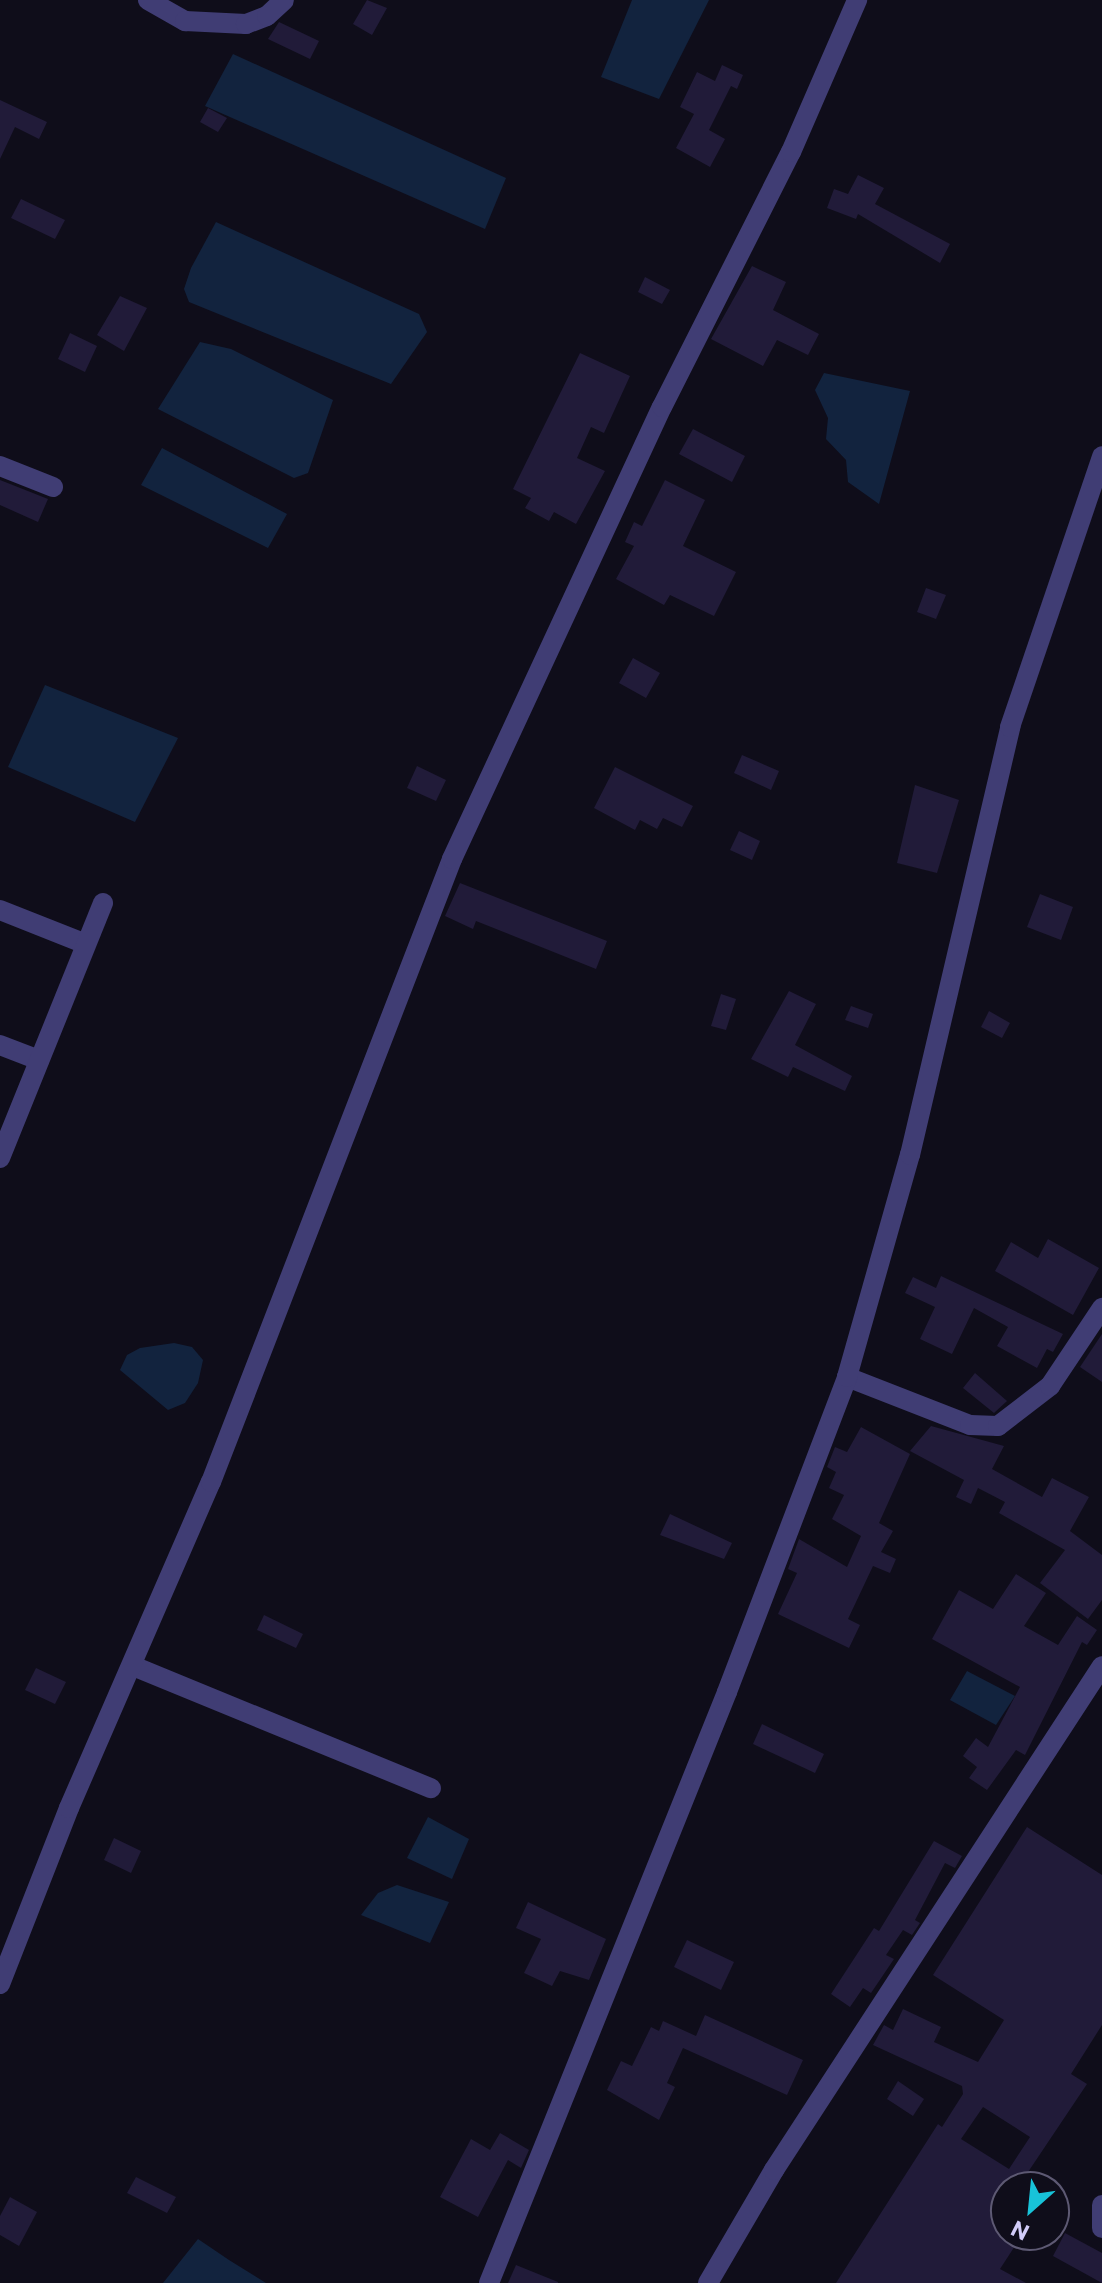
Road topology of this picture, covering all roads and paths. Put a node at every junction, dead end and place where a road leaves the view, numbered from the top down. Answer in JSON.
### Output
{"nodes":[{"id":1,"x":148,"y":0,"type":"edge"},
{"id":2,"x":284,"y":0,"type":"edge"},
{"id":3,"x":857,"y":0,"type":"edge"},
{"id":4,"x":1102,"y":456,"type":"edge"},
{"id":5,"x":0,"y":466,"type":"edge"},
{"id":6,"x":53,"y":487,"type":"dead end"},
{"id":7,"x":103,"y":903,"type":"dead end"},
{"id":8,"x":0,"y":910,"type":"edge"},
{"id":9,"x":86,"y":944,"type":"junction"},
{"id":10,"x":0,"y":1045,"type":"edge"},
{"id":11,"x":39,"y":1060,"type":"junction"},
{"id":12,"x":0,"y":1158,"type":"edge"},
{"id":13,"x":1102,"y":1308,"type":"edge"},
{"id":14,"x":847,"y":1377,"type":"junction"},
{"id":15,"x":133,"y":1666,"type":"junction"},
{"id":16,"x":1102,"y":1666,"type":"edge"},
{"id":17,"x":431,"y":1788,"type":"dead end"},
{"id":18,"x":0,"y":1984,"type":"edge"},
{"id":19,"x":1102,"y":2205,"type":"edge"},
{"id":20,"x":1102,"y":2228,"type":"edge"},
{"id":21,"x":489,"y":2283,"type":"edge"},
{"id":22,"x":708,"y":2283,"type":"edge"}],
"edges":[{"from":1,"to":2,"type":"street"},
{"from":3,"to":15,"type":"street"},
{"from":4,"to":14,"type":"street"},
{"from":5,"to":6,"type":"street"},
{"from":7,"to":9,"type":"street"},
{"from":8,"to":9,"type":"street"},
{"from":9,"to":11,"type":"street"},
{"from":10,"to":11,"type":"street"},
{"from":11,"to":12,"type":"street"},
{"from":13,"to":14,"type":"street"},
{"from":14,"to":21,"type":"street"},
{"from":15,"to":17,"type":"street"},
{"from":15,"to":18,"type":"street"},
{"from":16,"to":22,"type":"street"},
{"from":19,"to":20,"type":"street"}]}
